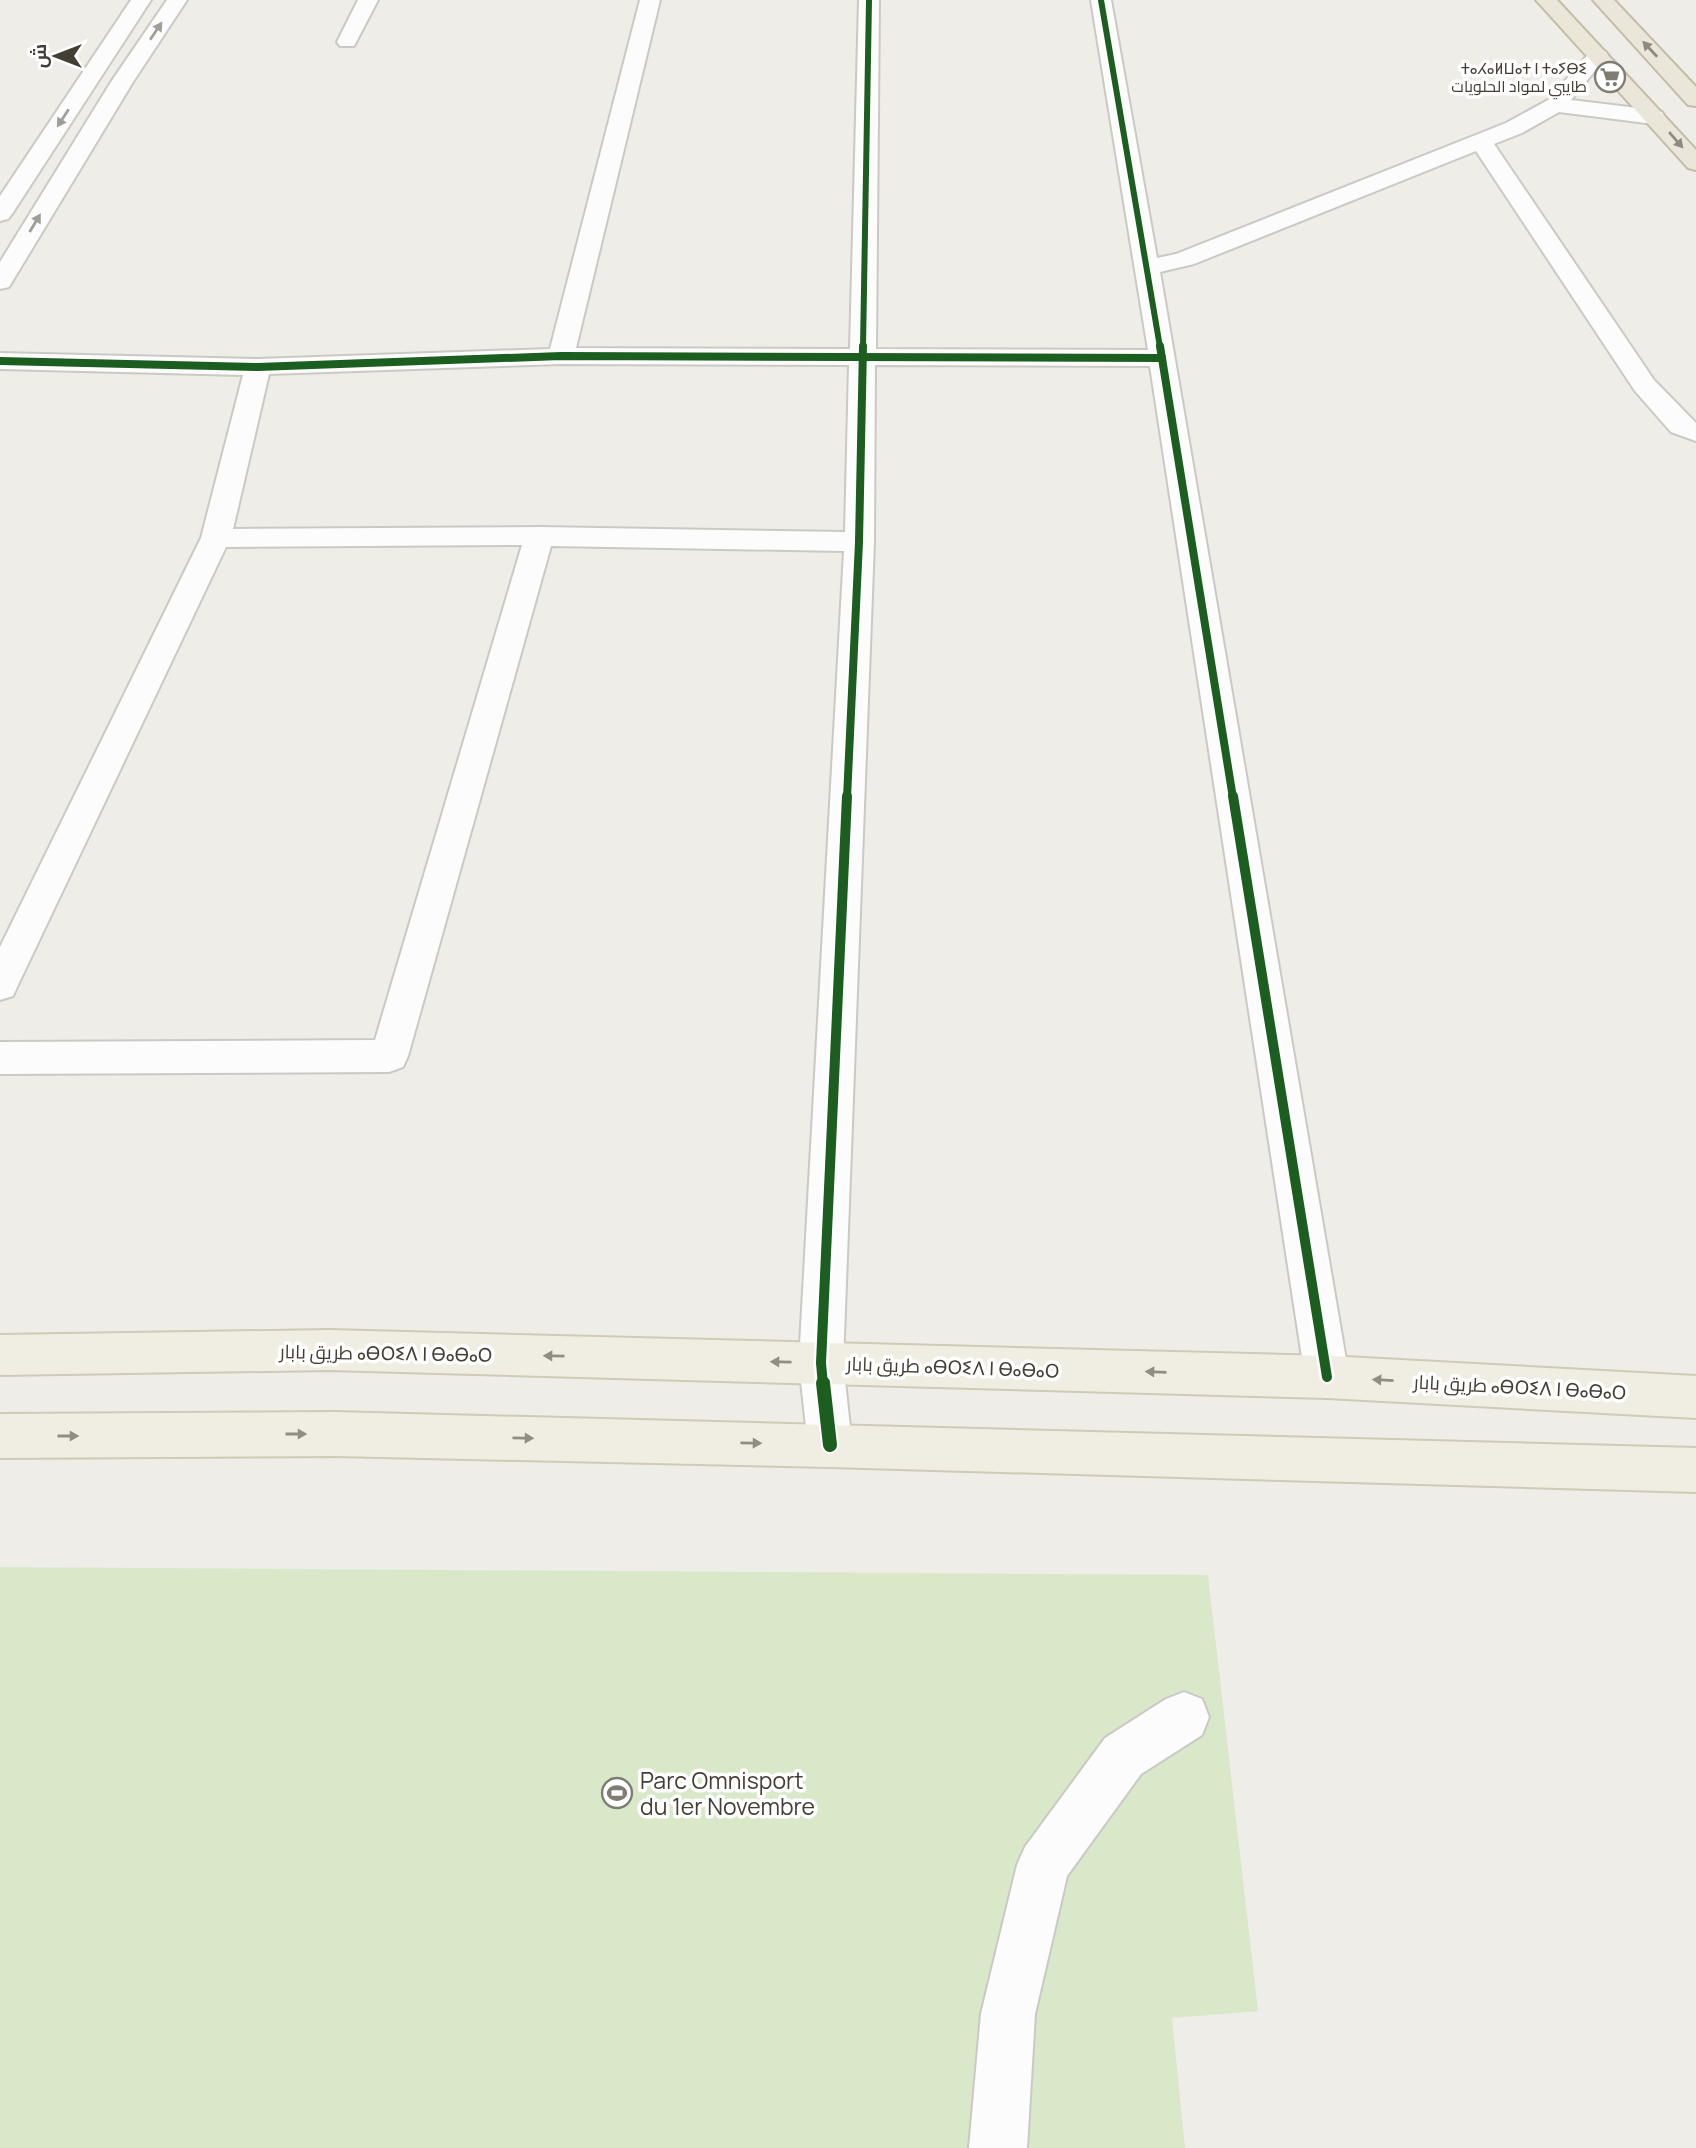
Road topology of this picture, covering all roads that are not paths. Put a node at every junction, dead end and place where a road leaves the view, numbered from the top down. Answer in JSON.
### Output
{"nodes":[{"id":1,"x":141,"y":0,"type":"edge"},
{"id":2,"x":177,"y":0,"type":"edge"},
{"id":3,"x":368,"y":0,"type":"edge"},
{"id":4,"x":650,"y":0,"type":"edge"},
{"id":5,"x":869,"y":0,"type":"edge"},
{"id":6,"x":1101,"y":0,"type":"edge"},
{"id":7,"x":1546,"y":0,"type":"edge"},
{"id":8,"x":1603,"y":0,"type":"edge"},
{"id":9,"x":347,"y":42,"type":"dead end"},
{"id":10,"x":1598,"y":55,"type":"junction"},
{"id":11,"x":87,"y":82,"type":"junction"},
{"id":12,"x":122,"y":82,"type":"junction"},
{"id":13,"x":1696,"y":100,"type":"edge"},
{"id":14,"x":1556,"y":106,"type":"junction"},
{"id":15,"x":1654,"y":117,"type":"junction"},
{"id":16,"x":1481,"y":141,"type":"junction"},
{"id":17,"x":1696,"y":163,"type":"edge"},
{"id":18,"x":0,"y":214,"type":"edge"},
{"id":19,"x":1146,"y":265,"type":"junction"},
{"id":20,"x":0,"y":282,"type":"edge"},
{"id":21,"x":561,"y":356,"type":"junction"},
{"id":22,"x":865,"y":356,"type":"junction"},
{"id":23,"x":1162,"y":358,"type":"junction"},
{"id":24,"x":0,"y":361,"type":"edge"},
{"id":25,"x":258,"y":367,"type":"junction"},
{"id":26,"x":1696,"y":433,"type":"edge"},
{"id":27,"x":539,"y":536,"type":"junction"},
{"id":28,"x":216,"y":538,"type":"junction"},
{"id":29,"x":859,"y":542,"type":"junction"},
{"id":30,"x":0,"y":985,"type":"edge"},
{"id":31,"x":0,"y":1058,"type":"edge"},
{"id":32,"x":0,"y":1355,"type":"edge"},
{"id":33,"x":821,"y":1363,"type":"junction"},
{"id":34,"x":1327,"y":1377,"type":"junction"},
{"id":35,"x":1696,"y":1397,"type":"edge"},
{"id":36,"x":0,"y":1436,"type":"edge"},
{"id":37,"x":830,"y":1445,"type":"junction"},
{"id":38,"x":1696,"y":1470,"type":"edge"},
{"id":39,"x":1184,"y":1717,"type":"dead end"},
{"id":40,"x":998,"y":2148,"type":"edge"}],
"edges":[{"from":1,"to":11,"type":"street"},
{"from":12,"to":2,"type":"street","one_way":true},
{"from":3,"to":9,"type":"street"},
{"from":4,"to":21,"type":"street"},
{"from":5,"to":22,"type":"street"},
{"from":6,"to":19,"type":"street"},
{"from":7,"to":10,"type":"highway"},
{"from":13,"to":8,"type":"highway","one_way":true},
{"from":10,"to":14,"type":"street"},
{"from":10,"to":15,"type":"highway"},
{"from":11,"to":12,"type":"street"},
{"from":11,"to":18,"type":"street","one_way":true},
{"from":20,"to":12,"type":"street","one_way":true},
{"from":14,"to":15,"type":"street"},
{"from":14,"to":16,"type":"street"},
{"from":15,"to":17,"type":"highway","one_way":true},
{"from":16,"to":19,"type":"street"},
{"from":16,"to":26,"type":"street"},
{"from":19,"to":23,"type":"street"},
{"from":21,"to":22,"type":"street"},
{"from":21,"to":25,"type":"street"},
{"from":22,"to":23,"type":"street"},
{"from":22,"to":29,"type":"street"},
{"from":23,"to":34,"type":"street"},
{"from":24,"to":25,"type":"street"},
{"from":25,"to":28,"type":"street"},
{"from":27,"to":28,"type":"street"},
{"from":27,"to":29,"type":"street"},
{"from":27,"to":31,"type":"street"},
{"from":28,"to":30,"type":"street"},
{"from":29,"to":33,"type":"street"},
{"from":33,"to":32,"type":"main road","name":"طريق بابار ⴰⴱⵔⵉⴷ ⵏ ⴱⴰⴱⴰⵔ","one_way":true},
{"from":34,"to":33,"type":"main road","name":"طريق بابار ⴰⴱⵔⵉⴷ ⵏ ⴱⴰⴱⴰⵔ","one_way":true},
{"from":33,"to":37,"type":"street"},
{"from":35,"to":34,"type":"main road","name":"طريق بابار ⴰⴱⵔⵉⴷ ⵏ ⴱⴰⴱⴰⵔ","one_way":true},
{"from":36,"to":37,"type":"main road","one_way":true},
{"from":37,"to":38,"type":"main road"},
{"from":39,"to":40,"type":"street"}]}
